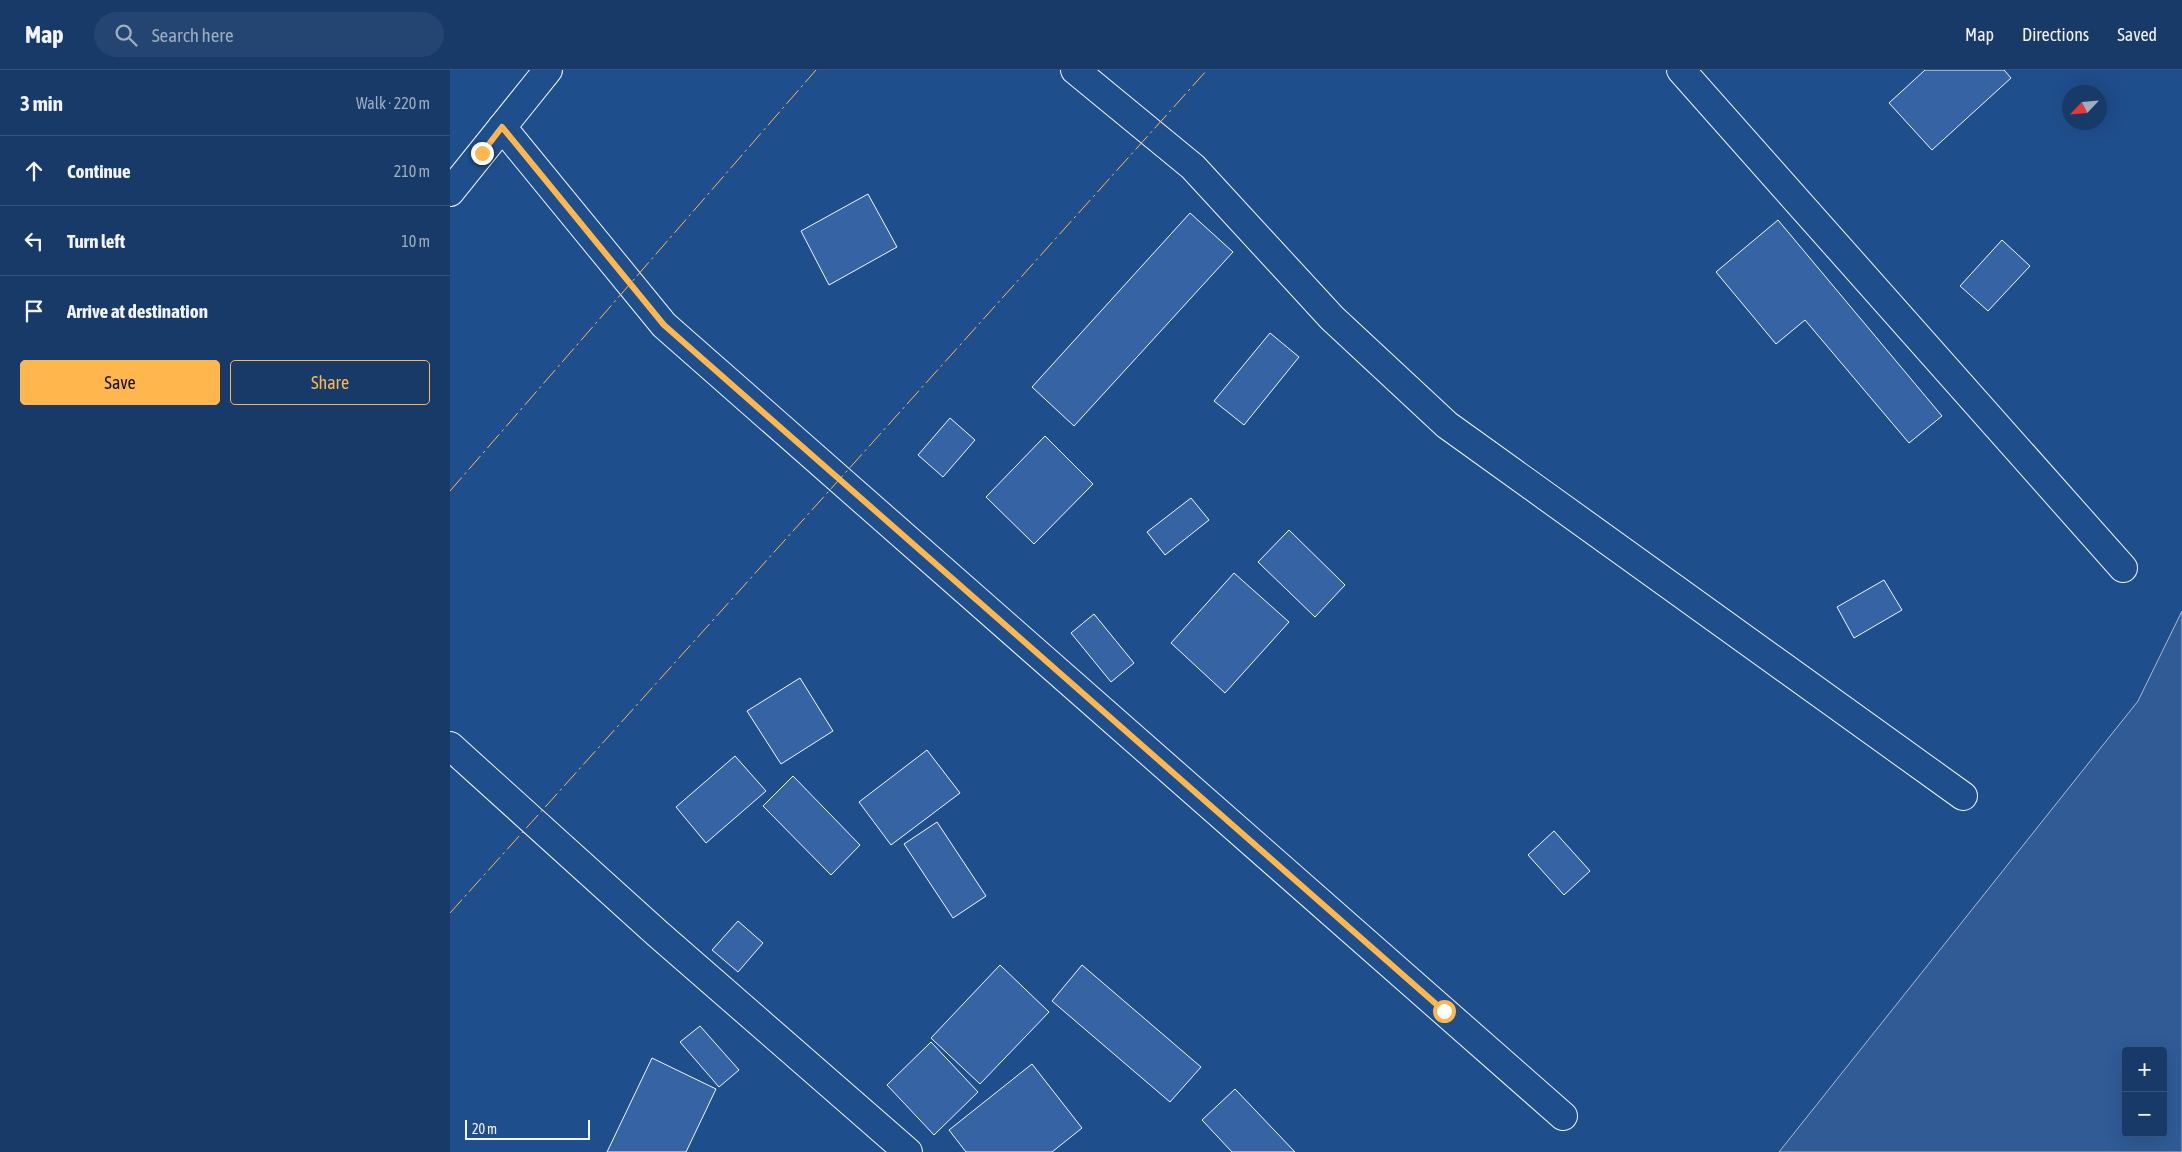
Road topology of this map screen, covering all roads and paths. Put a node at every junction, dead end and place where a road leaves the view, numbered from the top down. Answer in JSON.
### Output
{"nodes":[{"id":1,"x":548,"y":70,"type":"edge"},
{"id":2,"x":1075,"y":70,"type":"edge"},
{"id":3,"x":1681,"y":70,"type":"edge"},
{"id":4,"x":502,"y":127,"type":"junction"},
{"id":5,"x":450,"y":192,"type":"edge"},
{"id":6,"x":2122,"y":568,"type":"dead end"},
{"id":7,"x":450,"y":746,"type":"edge"},
{"id":8,"x":1963,"y":796,"type":"dead end"},
{"id":9,"x":1563,"y":1116,"type":"dead end"},
{"id":10,"x":908,"y":1152,"type":"edge"}],
"edges":[{"from":1,"to":4,"type":"street"},
{"from":2,"to":8,"type":"street"},
{"from":3,"to":6,"type":"street"},
{"from":4,"to":5,"type":"street"},
{"from":4,"to":9,"type":"street"},
{"from":7,"to":10,"type":"street"}]}
